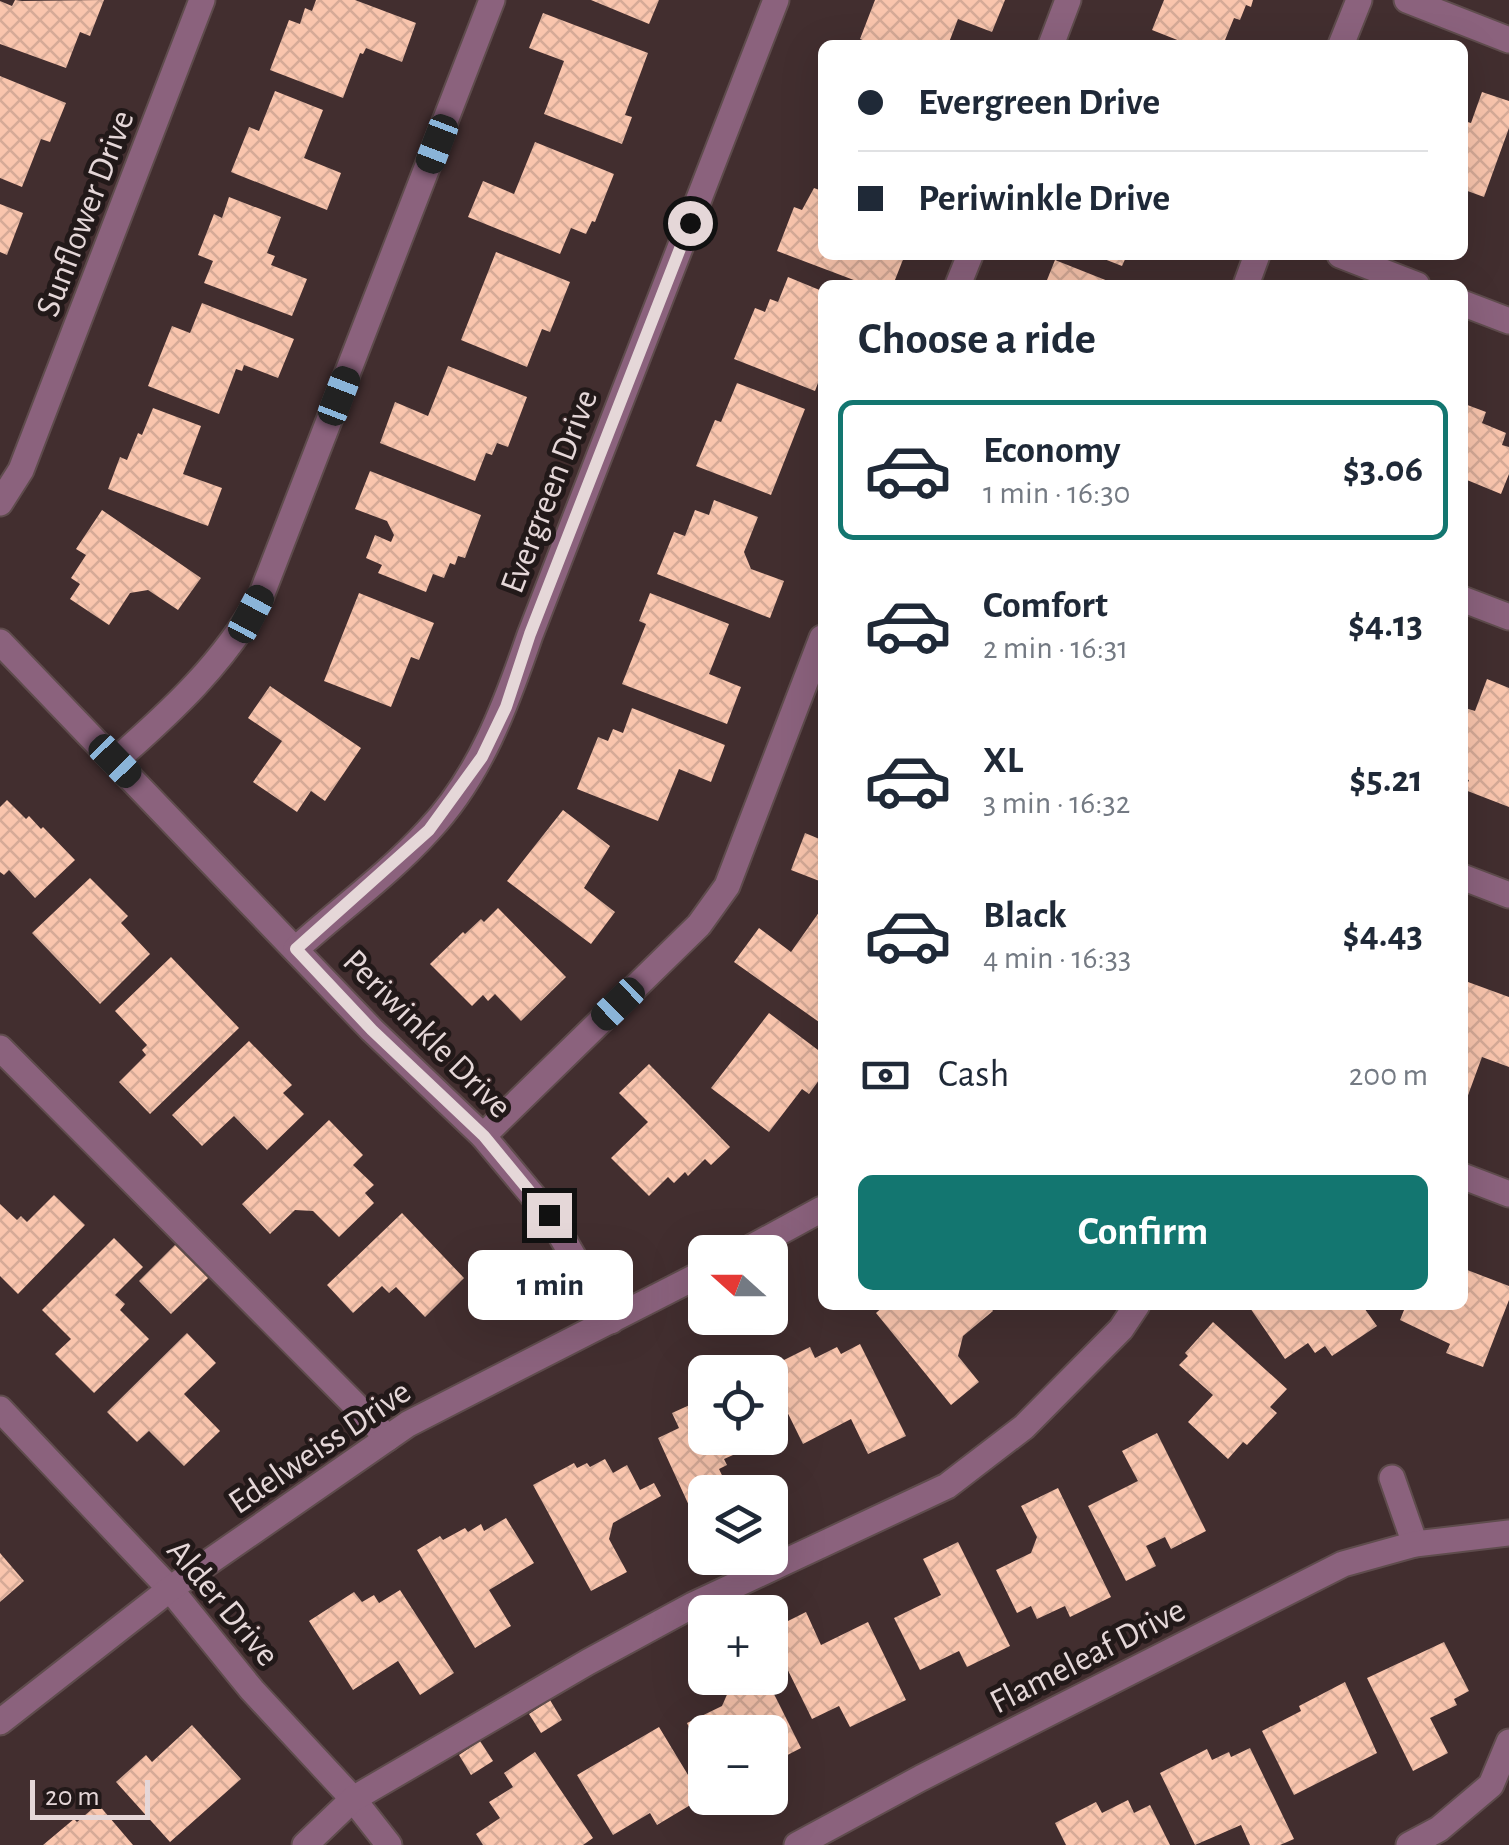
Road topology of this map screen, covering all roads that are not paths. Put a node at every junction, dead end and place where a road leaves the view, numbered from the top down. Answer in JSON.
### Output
{"nodes":[{"id":1,"x":202,"y":0,"type":"edge"},
{"id":2,"x":492,"y":0,"type":"edge"},
{"id":3,"x":776,"y":0,"type":"edge"},
{"id":4,"x":1068,"y":0,"type":"edge"},
{"id":5,"x":1360,"y":0,"type":"edge"},
{"id":6,"x":1407,"y":0,"type":"edge"},
{"id":7,"x":1053,"y":40,"type":"edge"},
{"id":8,"x":1343,"y":40,"type":"edge"},
{"id":9,"x":1509,"y":40,"type":"edge"},
{"id":10,"x":1353,"y":260,"type":"edge"},
{"id":11,"x":1404,"y":280,"type":"edge"},
{"id":12,"x":1468,"y":305,"type":"edge"},
{"id":13,"x":1509,"y":321,"type":"edge"},
{"id":14,"x":0,"y":502,"type":"edge"},
{"id":15,"x":1468,"y":600,"type":"edge"},
{"id":16,"x":1509,"y":617,"type":"edge"},
{"id":17,"x":0,"y":642,"type":"edge"},
{"id":18,"x":818,"y":648,"type":"edge"},
{"id":19,"x":115,"y":761,"type":"junction"},
{"id":20,"x":1468,"y":879,"type":"edge"},
{"id":21,"x":1509,"y":895,"type":"edge"},
{"id":22,"x":296,"y":949,"type":"junction"},
{"id":23,"x":0,"y":1048,"type":"edge"},
{"id":24,"x":484,"y":1136,"type":"junction"},
{"id":25,"x":1468,"y":1178,"type":"edge"},
{"id":26,"x":1509,"y":1194,"type":"edge"},
{"id":27,"x":818,"y":1211,"type":"edge"},
{"id":28,"x":774,"y":1235,"type":"edge"},
{"id":29,"x":688,"y":1281,"type":"edge"},
{"id":30,"x":1134,"y":1310,"type":"edge"},
{"id":31,"x":611,"y":1321,"type":"junction"},
{"id":32,"x":0,"y":1409,"type":"edge"},
{"id":33,"x":388,"y":1438,"type":"junction"},
{"id":34,"x":1392,"y":1478,"type":"dead end"},
{"id":35,"x":1509,"y":1532,"type":"edge"},
{"id":36,"x":1415,"y":1544,"type":"junction"},
{"id":37,"x":170,"y":1589,"type":"junction"},
{"id":38,"x":0,"y":1722,"type":"edge"},
{"id":39,"x":1509,"y":1742,"type":"edge"},
{"id":40,"x":353,"y":1799,"type":"junction"},
{"id":41,"x":304,"y":1845,"type":"edge"},
{"id":42,"x":388,"y":1845,"type":"edge"},
{"id":43,"x":796,"y":1845,"type":"edge"},
{"id":44,"x":1409,"y":1845,"type":"edge"}],
"edges":[{"from":1,"to":14,"type":"street","name":"Sunflower Drive"},
{"from":2,"to":19,"type":"street"},
{"from":3,"to":22,"type":"street","name":"Evergreen Drive"},
{"from":4,"to":7,"type":"street"},
{"from":5,"to":8,"type":"street"},
{"from":6,"to":9,"type":"street"},
{"from":10,"to":11,"type":"street"},
{"from":12,"to":13,"type":"street"},
{"from":15,"to":16,"type":"street"},
{"from":17,"to":19,"type":"street","name":"Periwinkle Drive"},
{"from":18,"to":24,"type":"street"},
{"from":19,"to":22,"type":"street","name":"Periwinkle Drive"},
{"from":20,"to":21,"type":"street"},
{"from":22,"to":24,"type":"street","name":"Periwinkle Drive"},
{"from":23,"to":33,"type":"street"},
{"from":24,"to":31,"type":"street","name":"Periwinkle Drive"},
{"from":25,"to":26,"type":"street"},
{"from":27,"to":28,"type":"street"},
{"from":29,"to":31,"type":"street","name":"Edelweiss Drive"},
{"from":30,"to":40,"type":"street"},
{"from":31,"to":33,"type":"street","name":"Edelweiss Drive"},
{"from":32,"to":37,"type":"street","name":"Alder Drive"},
{"from":33,"to":37,"type":"street","name":"Edelweiss Drive"},
{"from":34,"to":36,"type":"street"},
{"from":35,"to":36,"type":"street","name":"Flameleaf Drive"},
{"from":36,"to":43,"type":"street","name":"Flameleaf Drive"},
{"from":37,"to":38,"type":"street","name":"Edelweiss Drive"},
{"from":37,"to":40,"type":"street","name":"Alder Drive"},
{"from":39,"to":44,"type":"street"},
{"from":40,"to":41,"type":"street"},
{"from":40,"to":42,"type":"street","name":"Alder Drive"}]}
